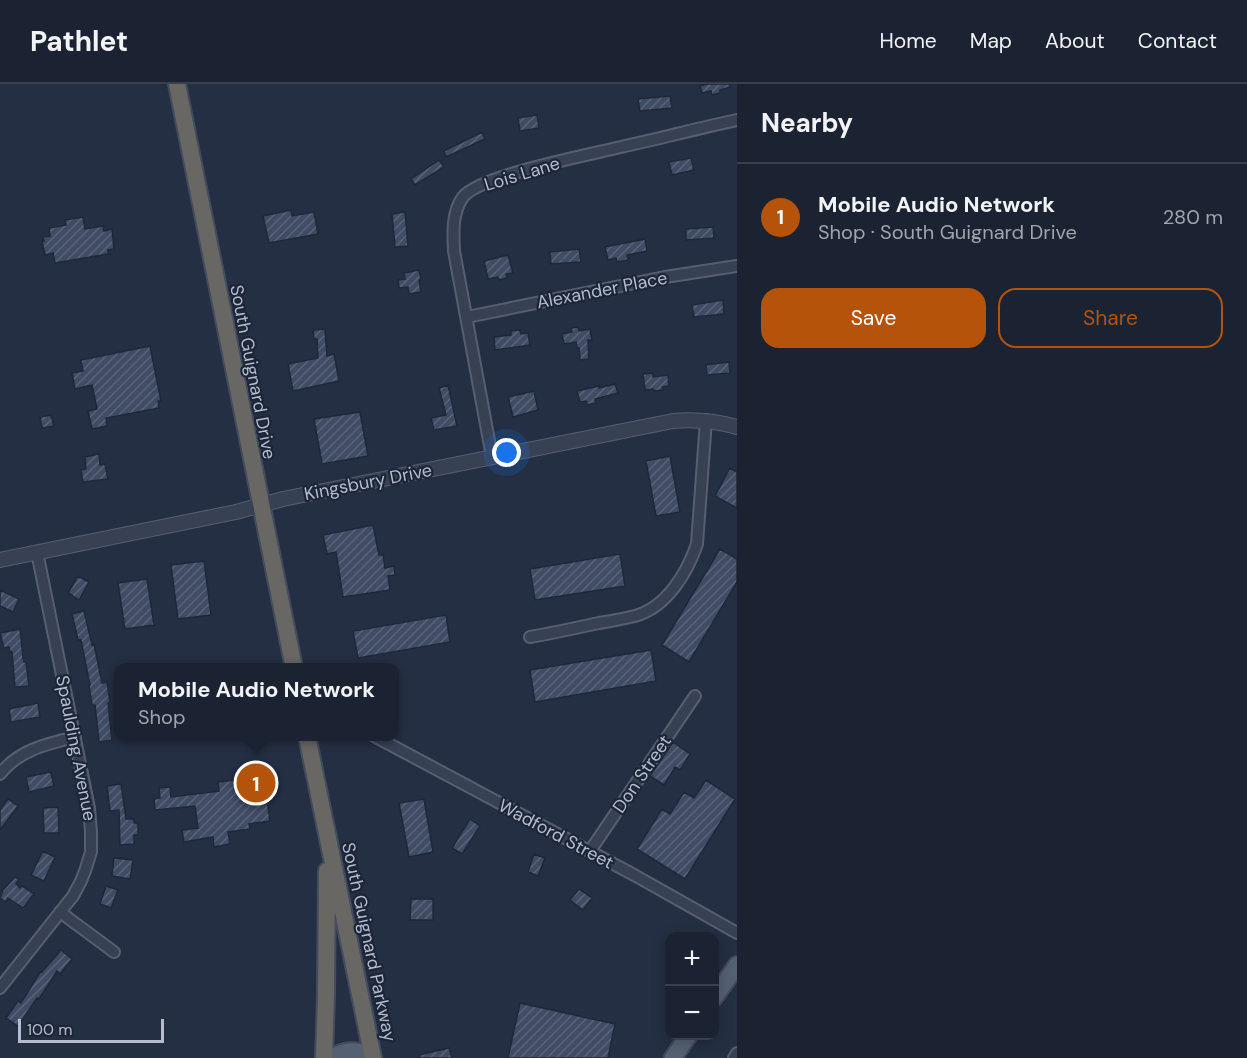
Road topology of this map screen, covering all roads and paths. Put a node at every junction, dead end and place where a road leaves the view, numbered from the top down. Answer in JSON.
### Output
{"nodes":[{"id":1,"x":177,"y":84,"type":"edge"},
{"id":2,"x":737,"y":120,"type":"edge"},
{"id":3,"x":737,"y":266,"type":"edge"},
{"id":4,"x":466,"y":317,"type":"junction"},
{"id":5,"x":706,"y":420,"type":"junction"},
{"id":6,"x":737,"y":427,"type":"edge"},
{"id":7,"x":492,"y":457,"type":"junction"},
{"id":8,"x":260,"y":505,"type":"junction"},
{"id":9,"x":37,"y":552,"type":"junction"},
{"id":10,"x":0,"y":560,"type":"edge"},
{"id":11,"x":530,"y":637,"type":"dead end"},
{"id":12,"x":293,"y":663,"type":"edge"},
{"id":13,"x":695,"y":696,"type":"dead end"},
{"id":14,"x":75,"y":737,"type":"junction"},
{"id":15,"x":309,"y":741,"type":"edge"},
{"id":16,"x":383,"y":741,"type":"edge"},
{"id":17,"x":0,"y":774,"type":"edge"},
{"id":18,"x":327,"y":834,"type":"junction"},
{"id":19,"x":590,"y":851,"type":"junction"},
{"id":20,"x":60,"y":912,"type":"junction"},
{"id":21,"x":737,"y":933,"type":"edge"},
{"id":22,"x":114,"y":952,"type":"dead end"},
{"id":23,"x":737,"y":965,"type":"edge"},
{"id":24,"x":0,"y":988,"type":"edge"},
{"id":25,"x":719,"y":991,"type":"edge"},
{"id":26,"x":685,"y":1040,"type":"edge"},
{"id":27,"x":737,"y":1053,"type":"edge"},
{"id":28,"x":371,"y":1057,"type":"edge"},
{"id":29,"x":324,"y":1058,"type":"edge"},
{"id":30,"x":332,"y":1058,"type":"edge"},
{"id":31,"x":673,"y":1058,"type":"edge"},
{"id":32,"x":734,"y":1058,"type":"edge"}],
"edges":[{"from":1,"to":8,"type":"highway","name":"South Guignard Drive"},
{"from":2,"to":4,"type":"street","name":"Lois Lane"},
{"from":3,"to":4,"type":"street","name":"Alexander Place"},
{"from":4,"to":7,"type":"street","name":"Lois Lane"},
{"from":5,"to":6,"type":"street","name":"Kingsbury Drive"},
{"from":5,"to":7,"type":"street","name":"Kingsbury Drive"},
{"from":5,"to":11,"type":"street"},
{"from":7,"to":8,"type":"street","name":"Kingsbury Drive"},
{"from":8,"to":9,"type":"street","name":"Kingsbury Drive"},
{"from":8,"to":12,"type":"highway","name":"South Guignard Drive"},
{"from":9,"to":10,"type":"street","name":"Kingsbury Drive"},
{"from":9,"to":14,"type":"street","name":"Spaulding Avenue"},
{"from":13,"to":19,"type":"street","name":"Don Street"},
{"from":14,"to":17,"type":"street"},
{"from":14,"to":20,"type":"street","name":"Spaulding Avenue"},
{"from":15,"to":18,"type":"highway"},
{"from":16,"to":19,"type":"street","name":"Wadford Street"},
{"from":18,"to":28,"type":"highway","name":"South Guignard Parkway"},
{"from":18,"to":29,"type":"highway"},
{"from":19,"to":21,"type":"street","name":"Wadford Street"},
{"from":20,"to":22,"type":"street"},
{"from":20,"to":24,"type":"street","name":"Spaulding Avenue"},
{"from":23,"to":25,"type":"main road"},
{"from":26,"to":31,"type":"main road"},
{"from":27,"to":32,"type":"street"},
{"from":28,"to":30,"type":"main road"}]}
